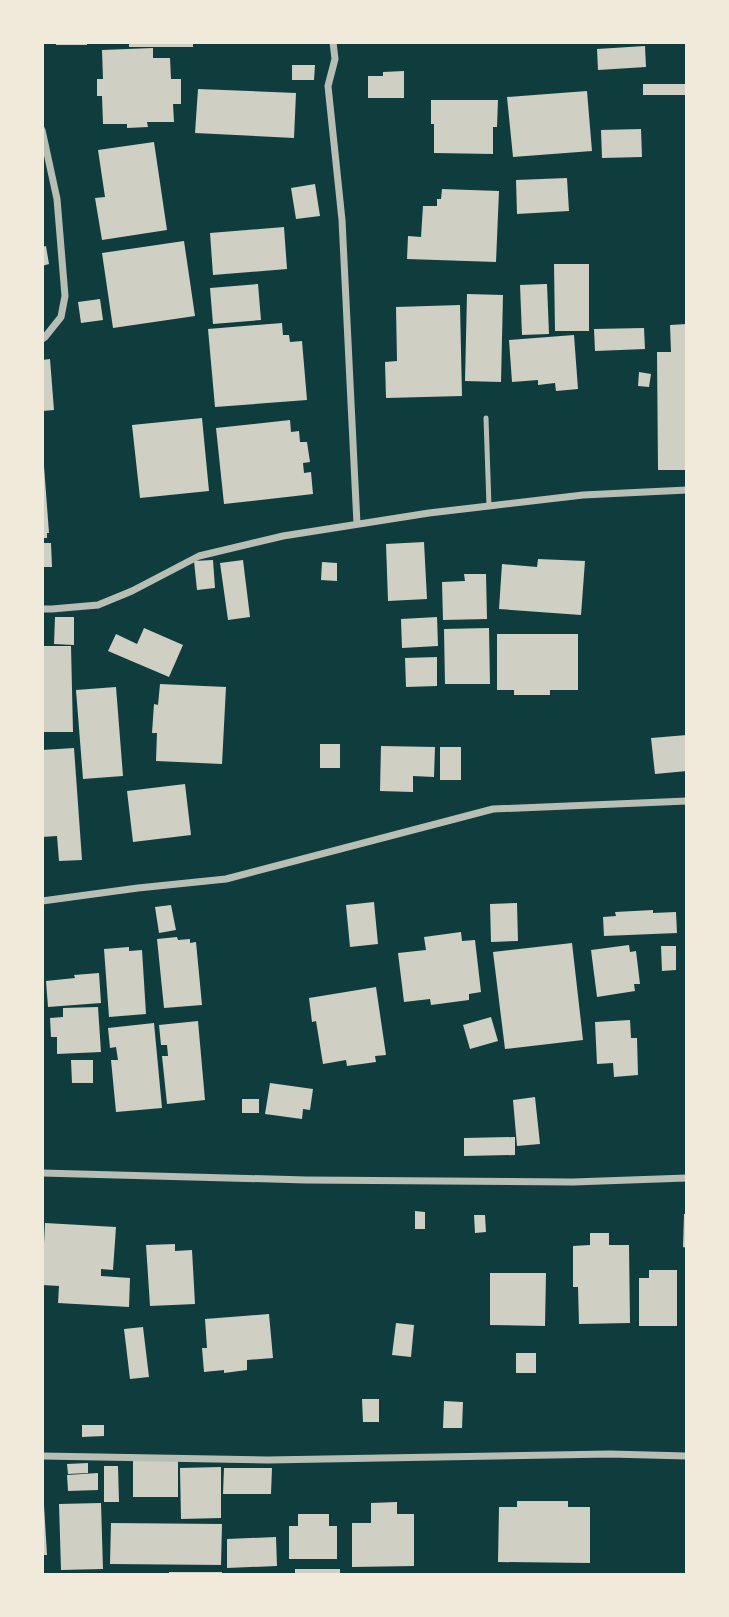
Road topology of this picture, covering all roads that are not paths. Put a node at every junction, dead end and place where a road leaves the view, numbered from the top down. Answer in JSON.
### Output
{"nodes":[{"id":1,"x":333,"y":42,"type":"edge"},
{"id":2,"x":42,"y":130,"type":"edge"},
{"id":3,"x":42,"y":339,"type":"edge"},
{"id":4,"x":486,"y":418,"type":"dead end"},
{"id":5,"x":687,"y":491,"type":"edge"},
{"id":6,"x":489,"y":506,"type":"junction"},
{"id":7,"x":357,"y":524,"type":"junction"},
{"id":8,"x":42,"y":609,"type":"edge"},
{"id":9,"x":687,"y":801,"type":"edge"},
{"id":10,"x":42,"y":901,"type":"edge"},
{"id":11,"x":42,"y":1173,"type":"edge"},
{"id":12,"x":687,"y":1178,"type":"edge"},
{"id":13,"x":42,"y":1455,"type":"edge"},
{"id":14,"x":687,"y":1456,"type":"edge"}],
"edges":[{"from":1,"to":7,"type":"street"},
{"from":2,"to":3,"type":"street"},
{"from":4,"to":6,"type":"lane"},
{"from":5,"to":6,"type":"street"},
{"from":6,"to":7,"type":"street"},
{"from":7,"to":8,"type":"street"},
{"from":9,"to":10,"type":"street"},
{"from":11,"to":12,"type":"street"},
{"from":13,"to":14,"type":"street"}]}
